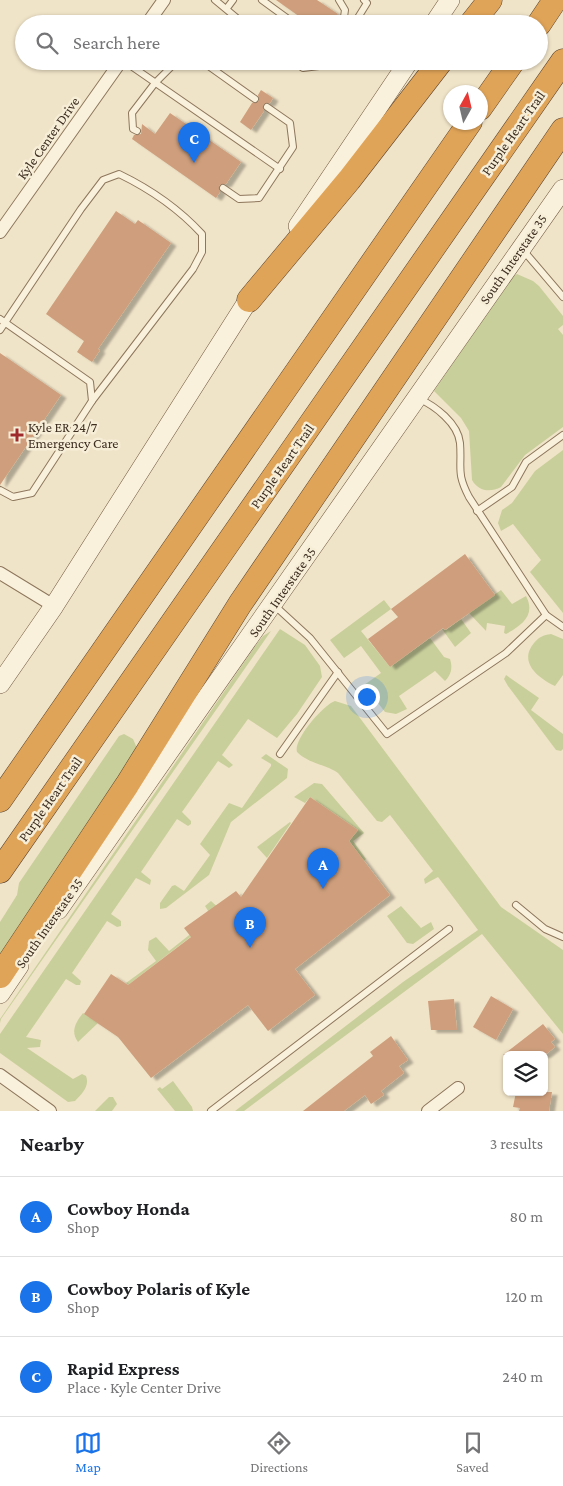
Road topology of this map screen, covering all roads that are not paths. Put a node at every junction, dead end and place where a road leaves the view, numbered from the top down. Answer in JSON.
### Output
{"nodes":[{"id":1,"x":164,"y":0,"type":"edge"},
{"id":2,"x":215,"y":0,"type":"edge"},
{"id":3,"x":233,"y":0,"type":"edge"},
{"id":4,"x":262,"y":0,"type":"edge"},
{"id":5,"x":339,"y":0,"type":"edge"},
{"id":6,"x":364,"y":0,"type":"edge"},
{"id":7,"x":450,"y":0,"type":"edge"},
{"id":8,"x":490,"y":0,"type":"edge"},
{"id":9,"x":556,"y":0,"type":"edge"},
{"id":10,"x":227,"y":8,"type":"junction"},
{"id":11,"x":153,"y":15,"type":"edge"},
{"id":12,"x":234,"y":15,"type":"edge"},
{"id":13,"x":283,"y":15,"type":"edge"},
{"id":14,"x":344,"y":15,"type":"edge"},
{"id":15,"x":359,"y":15,"type":"edge"},
{"id":16,"x":440,"y":15,"type":"edge"},
{"id":17,"x":478,"y":15,"type":"edge"},
{"id":18,"x":545,"y":15,"type":"edge"},
{"id":19,"x":563,"y":61,"type":"edge"},
{"id":20,"x":116,"y":70,"type":"edge"},
{"id":21,"x":136,"y":70,"type":"edge"},
{"id":22,"x":168,"y":70,"type":"edge"},
{"id":23,"x":213,"y":70,"type":"edge"},
{"id":24,"x":403,"y":70,"type":"edge"},
{"id":25,"x":434,"y":70,"type":"edge"},
{"id":26,"x":507,"y":70,"type":"edge"},
{"id":27,"x":155,"y":83,"type":"junction"},
{"id":28,"x":488,"y":97,"type":"edge"},
{"id":29,"x":255,"y":99,"type":"dead end"},
{"id":30,"x":267,"y":107,"type":"dead end"},
{"id":31,"x":464,"y":130,"type":"edge"},
{"id":32,"x":563,"y":130,"type":"edge"},
{"id":33,"x":137,"y":132,"type":"dead end"},
{"id":34,"x":280,"y":169,"type":"junction"},
{"id":35,"x":223,"y":188,"type":"dead end"},
{"id":36,"x":563,"y":190,"type":"edge"},
{"id":37,"x":0,"y":232,"type":"edge"},
{"id":38,"x":521,"y":248,"type":"junction"},
{"id":39,"x":563,"y":297,"type":"edge"},
{"id":40,"x":249,"y":300,"type":"junction"},
{"id":41,"x":2,"y":321,"type":"edge"},
{"id":42,"x":0,"y":330,"type":"edge"},
{"id":43,"x":416,"y":397,"type":"junction"},
{"id":44,"x":92,"y":401,"type":"junction"},
{"id":45,"x":563,"y":435,"type":"edge"},
{"id":46,"x":0,"y":490,"type":"edge"},
{"id":47,"x":477,"y":511,"type":"junction"},
{"id":48,"x":0,"y":573,"type":"edge"},
{"id":49,"x":274,"y":604,"type":"junction"},
{"id":50,"x":54,"y":606,"type":"junction"},
{"id":51,"x":546,"y":615,"type":"junction"},
{"id":52,"x":563,"y":627,"type":"edge"},
{"id":53,"x":338,"y":672,"type":"junction"},
{"id":54,"x":0,"y":684,"type":"edge"},
{"id":55,"x":280,"y":754,"type":"dead end"},
{"id":56,"x":0,"y":800,"type":"edge"},
{"id":57,"x":0,"y":871,"type":"edge"},
{"id":58,"x":516,"y":905,"type":"dead end"},
{"id":59,"x":449,"y":929,"type":"dead end"},
{"id":60,"x":563,"y":936,"type":"edge"},
{"id":61,"x":0,"y":976,"type":"edge"},
{"id":62,"x":0,"y":994,"type":"edge"},
{"id":63,"x":0,"y":1075,"type":"edge"},
{"id":64,"x":458,"y":1088,"type":"dead end"},
{"id":65,"x":50,"y":1111,"type":"edge"},
{"id":66,"x":211,"y":1111,"type":"edge"},
{"id":67,"x":428,"y":1111,"type":"edge"}],
"edges":[{"from":1,"to":11,"type":"street"},
{"from":2,"to":10,"type":"lane"},
{"from":3,"to":10,"type":"lane"},
{"from":4,"to":13,"type":"lane"},
{"from":5,"to":14,"type":"lane"},
{"from":6,"to":15,"type":"lane"},
{"from":7,"to":16,"type":"main road"},
{"from":8,"to":17,"type":"highway"},
{"from":9,"to":18,"type":"highway"},
{"from":10,"to":12,"type":"lane"},
{"from":19,"to":57,"type":"highway","name":"Purple Heart Trail"},
{"from":20,"to":37,"type":"street","name":"Kyle Center Drive"},
{"from":21,"to":27,"type":"lane"},
{"from":22,"to":27,"type":"lane"},
{"from":23,"to":29,"type":"lane"},
{"from":24,"to":40,"type":"main road"},
{"from":25,"to":40,"type":"highway"},
{"from":26,"to":28,"type":"highway"},
{"from":27,"to":33,"type":"lane"},
{"from":27,"to":34,"type":"lane"},
{"from":30,"to":34,"type":"lane"},
{"from":31,"to":56,"type":"highway"},
{"from":32,"to":61,"type":"highway"},
{"from":34,"to":35,"type":"lane"},
{"from":36,"to":38,"type":"main road","name":"South Interstate 35"},
{"from":38,"to":39,"type":"lane"},
{"from":38,"to":43,"type":"main road","name":"South Interstate 35"},
{"from":40,"to":50,"type":"main road"},
{"from":41,"to":42,"type":"lane"},
{"from":41,"to":44,"type":"lane"},
{"from":41,"to":44,"type":"lane"},
{"from":43,"to":47,"type":"lane"},
{"from":43,"to":49,"type":"main road","name":"South Interstate 35"},
{"from":44,"to":46,"type":"lane"},
{"from":45,"to":47,"type":"lane"},
{"from":47,"to":51,"type":"lane"},
{"from":48,"to":50,"type":"street"},
{"from":49,"to":53,"type":"lane"},
{"from":49,"to":62,"type":"main road","name":"South Interstate 35"},
{"from":50,"to":54,"type":"main road"},
{"from":51,"to":52,"type":"lane"},
{"from":51,"to":53,"type":"lane"},
{"from":53,"to":55,"type":"lane"},
{"from":58,"to":60,"type":"lane"},
{"from":59,"to":66,"type":"lane"},
{"from":63,"to":65,"type":"street"},
{"from":64,"to":67,"type":"street"}]}
